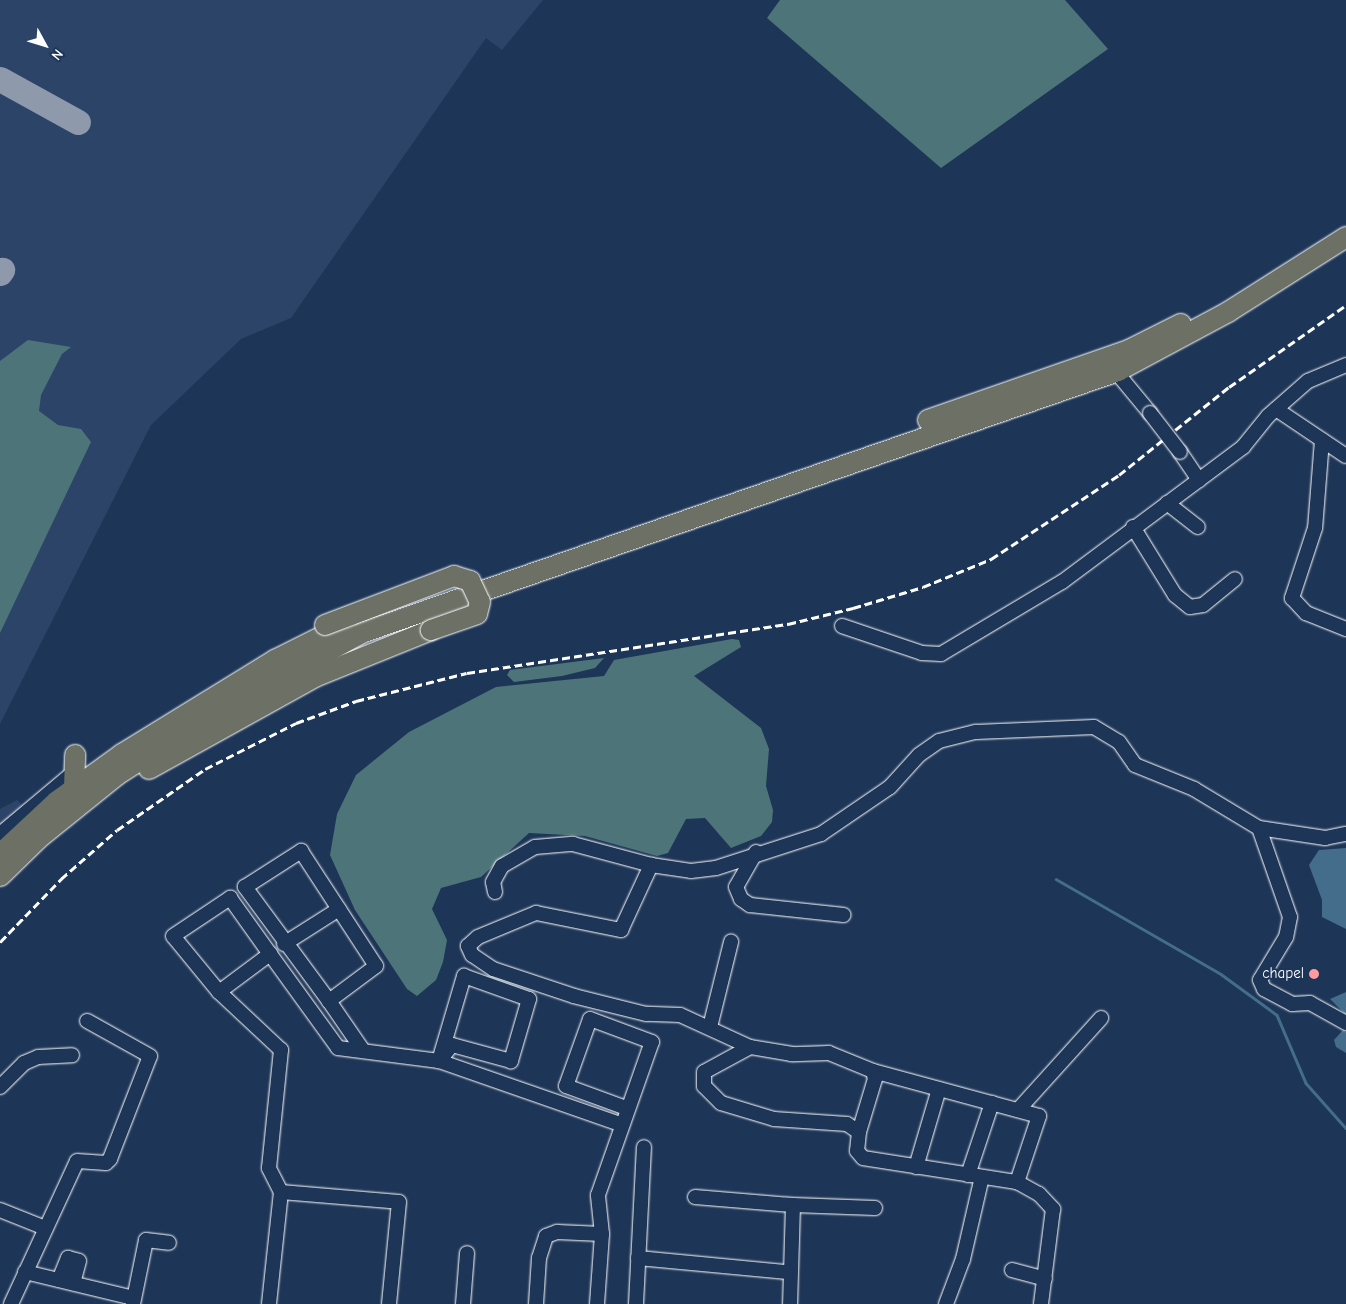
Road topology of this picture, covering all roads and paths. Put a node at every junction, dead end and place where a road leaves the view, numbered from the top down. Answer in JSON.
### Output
{"nodes":[{"id":1,"x":1346,"y":221,"type":"edge"},
{"id":2,"x":1346,"y":237,"type":"edge"},
{"id":3,"x":1109,"y":365,"type":"junction"},
{"id":4,"x":1346,"y":365,"type":"edge"},
{"id":5,"x":1276,"y":409,"type":"junction"},
{"id":6,"x":1322,"y":440,"type":"junction"},
{"id":7,"x":1346,"y":456,"type":"edge"},
{"id":8,"x":1199,"y":480,"type":"junction"},
{"id":9,"x":1167,"y":503,"type":"junction"},
{"id":10,"x":1133,"y":527,"type":"junction"},
{"id":11,"x":1198,"y":527,"type":"dead end"},
{"id":12,"x":1235,"y":579,"type":"dead end"},
{"id":13,"x":842,"y":626,"type":"dead end"},
{"id":14,"x":1346,"y":629,"type":"edge"},
{"id":15,"x":75,"y":772,"type":"junction"},
{"id":16,"x":94,"y":793,"type":"junction"},
{"id":17,"x":1259,"y":828,"type":"junction"},
{"id":18,"x":0,"y":834,"type":"edge"},
{"id":19,"x":1346,"y":834,"type":"edge"},
{"id":20,"x":756,"y":852,"type":"junction"},
{"id":21,"x":0,"y":854,"type":"edge"},
{"id":22,"x":651,"y":864,"type":"junction"},
{"id":23,"x":0,"y":876,"type":"edge"},
{"id":24,"x":495,"y":892,"type":"dead end"},
{"id":25,"x":339,"y":909,"type":"junction"},
{"id":26,"x":843,"y":915,"type":"dead end"},
{"id":27,"x":731,"y":942,"type":"dead end"},
{"id":28,"x":284,"y":944,"type":"junction"},
{"id":29,"x":270,"y":954,"type":"junction"},
{"id":30,"x":219,"y":992,"type":"junction"},
{"id":31,"x":329,"y":1001,"type":"junction"},
{"id":32,"x":1101,"y":1018,"type":"dead end"},
{"id":33,"x":87,"y":1021,"type":"dead end"},
{"id":34,"x":1346,"y":1023,"type":"edge"},
{"id":35,"x":710,"y":1027,"type":"junction"},
{"id":36,"x":750,"y":1047,"type":"junction"},
{"id":37,"x":362,"y":1049,"type":"junction"},
{"id":38,"x":72,"y":1055,"type":"dead end"},
{"id":39,"x":439,"y":1061,"type":"junction"},
{"id":40,"x":873,"y":1071,"type":"junction"},
{"id":41,"x":0,"y":1087,"type":"edge"},
{"id":42,"x":939,"y":1089,"type":"junction"},
{"id":43,"x":992,"y":1103,"type":"junction"},
{"id":44,"x":626,"y":1108,"type":"junction"},
{"id":45,"x":1018,"y":1110,"type":"junction"},
{"id":46,"x":620,"y":1124,"type":"junction"},
{"id":47,"x":859,"y":1132,"type":"junction"},
{"id":48,"x":644,"y":1147,"type":"dead end"},
{"id":49,"x":916,"y":1167,"type":"junction"},
{"id":50,"x":975,"y":1176,"type":"junction"},
{"id":51,"x":1017,"y":1182,"type":"junction"},
{"id":52,"x":281,"y":1192,"type":"junction"},
{"id":53,"x":695,"y":1197,"type":"dead end"},
{"id":54,"x":792,"y":1205,"type":"junction"},
{"id":55,"x":874,"y":1208,"type":"dead end"},
{"id":56,"x":0,"y":1210,"type":"edge"},
{"id":57,"x":45,"y":1228,"type":"junction"},
{"id":58,"x":602,"y":1234,"type":"junction"},
{"id":59,"x":169,"y":1243,"type":"dead end"},
{"id":60,"x":468,"y":1253,"type":"dead end"},
{"id":61,"x":638,"y":1258,"type":"junction"},
{"id":62,"x":1012,"y":1270,"type":"dead end"},
{"id":63,"x":25,"y":1272,"type":"junction"},
{"id":64,"x":787,"y":1272,"type":"junction"},
{"id":65,"x":1045,"y":1279,"type":"junction"},
{"id":66,"x":133,"y":1301,"type":"edge"},
{"id":67,"x":11,"y":1304,"type":"edge"},
{"id":68,"x":269,"y":1304,"type":"edge"},
{"id":69,"x":389,"y":1304,"type":"edge"},
{"id":70,"x":463,"y":1304,"type":"edge"},
{"id":71,"x":536,"y":1304,"type":"edge"},
{"id":72,"x":598,"y":1304,"type":"edge"},
{"id":73,"x":636,"y":1304,"type":"edge"},
{"id":74,"x":790,"y":1304,"type":"edge"},
{"id":75,"x":946,"y":1304,"type":"edge"},
{"id":76,"x":1041,"y":1304,"type":"edge"}],
"edges":[{"from":1,"to":3,"type":"highway"},
{"from":2,"to":3,"type":"highway"},
{"from":3,"to":8,"type":"street","bridge":true},
{"from":3,"to":15,"type":"highway"},
{"from":3,"to":16,"type":"highway"},
{"from":4,"to":5,"type":"street"},
{"from":5,"to":6,"type":"street"},
{"from":5,"to":8,"type":"street"},
{"from":6,"to":7,"type":"street"},
{"from":6,"to":14,"type":"street"},
{"from":8,"to":9,"type":"street"},
{"from":9,"to":10,"type":"street"},
{"from":9,"to":11,"type":"street"},
{"from":10,"to":12,"type":"street"},
{"from":10,"to":13,"type":"street"},
{"from":15,"to":16,"type":"highway","bridge":true},
{"from":15,"to":18,"type":"street"},
{"from":15,"to":21,"type":"highway"},
{"from":16,"to":23,"type":"highway"},
{"from":17,"to":19,"type":"street"},
{"from":17,"to":20,"type":"street"},
{"from":17,"to":34,"type":"street"},
{"from":20,"to":22,"type":"street"},
{"from":20,"to":26,"type":"street"},
{"from":22,"to":24,"type":"street"},
{"from":22,"to":35,"type":"street"},
{"from":25,"to":28,"type":"street"},
{"from":25,"to":28,"type":"street"},
{"from":25,"to":31,"type":"street"},
{"from":27,"to":35,"type":"street"},
{"from":28,"to":31,"type":"street"},
{"from":29,"to":30,"type":"street"},
{"from":29,"to":30,"type":"street"},
{"from":29,"to":37,"type":"street"},
{"from":30,"to":52,"type":"street"},
{"from":31,"to":37,"type":"street"},
{"from":32,"to":45,"type":"street"},
{"from":33,"to":57,"type":"street"},
{"from":35,"to":36,"type":"street"},
{"from":36,"to":40,"type":"street"},
{"from":36,"to":47,"type":"street"},
{"from":37,"to":39,"type":"street"},
{"from":38,"to":41,"type":"street"},
{"from":39,"to":39,"type":"street"},
{"from":39,"to":46,"type":"street"},
{"from":40,"to":42,"type":"street"},
{"from":40,"to":47,"type":"street"},
{"from":42,"to":43,"type":"street"},
{"from":42,"to":49,"type":"street"},
{"from":43,"to":45,"type":"street"},
{"from":43,"to":50,"type":"street"},
{"from":44,"to":44,"type":"street"},
{"from":44,"to":46,"type":"street"},
{"from":45,"to":51,"type":"street"},
{"from":46,"to":58,"type":"street"},
{"from":47,"to":49,"type":"street"},
{"from":48,"to":61,"type":"street"},
{"from":49,"to":50,"type":"street"},
{"from":50,"to":51,"type":"street"},
{"from":50,"to":75,"type":"street"},
{"from":51,"to":65,"type":"street"},
{"from":52,"to":68,"type":"street"},
{"from":52,"to":69,"type":"street"},
{"from":53,"to":54,"type":"street"},
{"from":54,"to":55,"type":"street"},
{"from":54,"to":64,"type":"street"},
{"from":56,"to":57,"type":"street"},
{"from":57,"to":63,"type":"street"},
{"from":58,"to":71,"type":"street"},
{"from":58,"to":72,"type":"street"},
{"from":59,"to":66,"type":"street"},
{"from":60,"to":70,"type":"street"},
{"from":61,"to":64,"type":"street"},
{"from":61,"to":73,"type":"street"},
{"from":62,"to":65,"type":"street"},
{"from":63,"to":66,"type":"street"},
{"from":63,"to":67,"type":"street"},
{"from":64,"to":74,"type":"street"},
{"from":65,"to":76,"type":"street"}]}
